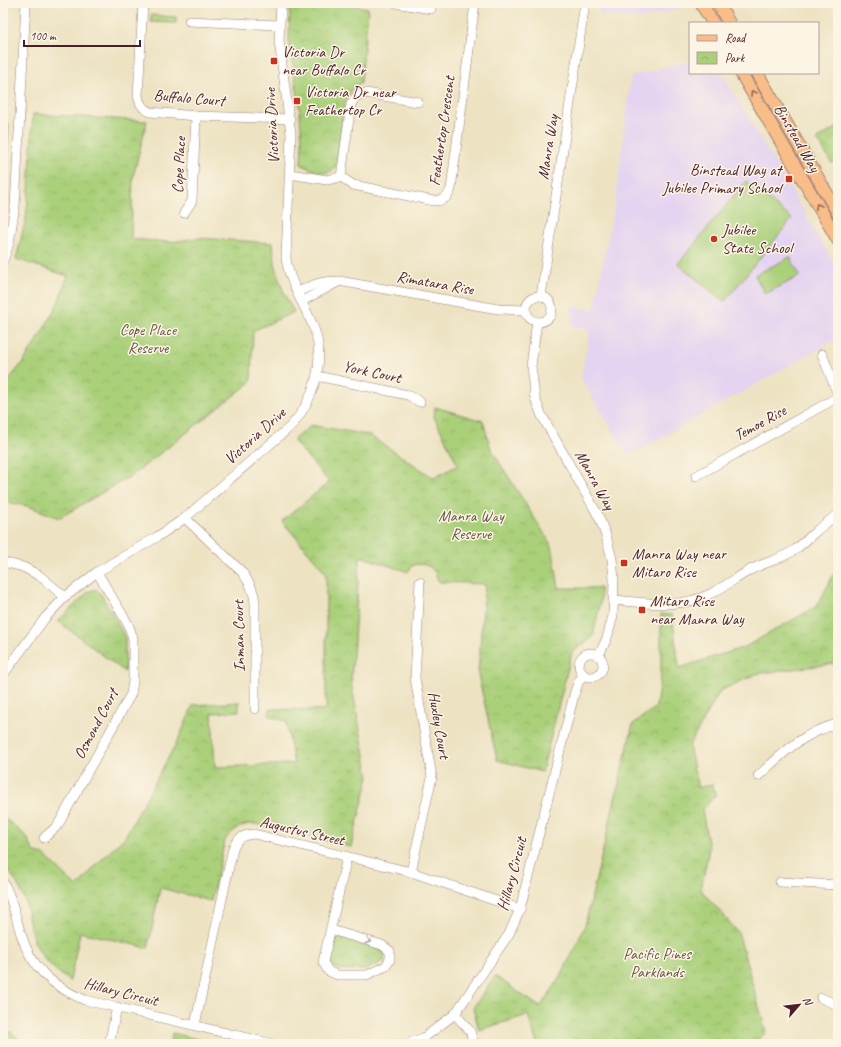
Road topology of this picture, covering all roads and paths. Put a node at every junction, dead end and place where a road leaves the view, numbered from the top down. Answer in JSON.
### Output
{"nodes":[{"id":1,"x":26,"y":3,"type":"edge"},
{"id":2,"x":143,"y":3,"type":"edge"},
{"id":3,"x":281,"y":3,"type":"edge"},
{"id":4,"x":396,"y":3,"type":"edge"},
{"id":5,"x":475,"y":3,"type":"edge"},
{"id":6,"x":586,"y":3,"type":"edge"},
{"id":7,"x":701,"y":3,"type":"edge"},
{"id":8,"x":718,"y":3,"type":"edge"},
{"id":9,"x":431,"y":9,"type":"dead end"},
{"id":10,"x":189,"y":21,"type":"dead end"},
{"id":11,"x":712,"y":22,"type":"edge"},
{"id":12,"x":728,"y":22,"type":"edge"},
{"id":13,"x":279,"y":25,"type":"junction"},
{"id":14,"x":743,"y":74,"type":"edge"},
{"id":15,"x":758,"y":74,"type":"edge"},
{"id":16,"x":418,"y":102,"type":"dead end"},
{"id":17,"x":196,"y":116,"type":"junction"},
{"id":18,"x":290,"y":119,"type":"junction"},
{"id":19,"x":290,"y":174,"type":"junction"},
{"id":20,"x":341,"y":177,"type":"junction"},
{"id":21,"x":184,"y":213,"type":"dead end"},
{"id":22,"x":838,"y":213,"type":"edge"},
{"id":23,"x":838,"y":240,"type":"edge"},
{"id":24,"x":3,"y":261,"type":"edge"},
{"id":25,"x":339,"y":282,"type":"junction"},
{"id":26,"x":298,"y":292,"type":"junction"},
{"id":27,"x":541,"y":296,"type":"junction"},
{"id":28,"x":302,"y":301,"type":"junction"},
{"id":29,"x":526,"y":310,"type":"junction"},
{"id":30,"x":536,"y":322,"type":"junction"},
{"id":31,"x":822,"y":354,"type":"dead end"},
{"id":32,"x":317,"y":376,"type":"junction"},
{"id":33,"x":838,"y":396,"type":"edge"},
{"id":34,"x":420,"y":402,"type":"dead end"},
{"id":35,"x":696,"y":476,"type":"dead end"},
{"id":36,"x":838,"y":515,"type":"edge"},
{"id":37,"x":185,"y":518,"type":"junction"},
{"id":38,"x":3,"y":562,"type":"edge"},
{"id":39,"x":97,"y":572,"type":"junction"},
{"id":40,"x":420,"y":582,"type":"dead end"},
{"id":41,"x":65,"y":597,"type":"junction"},
{"id":42,"x":614,"y":600,"type":"junction"},
{"id":43,"x":599,"y":655,"type":"junction"},
{"id":44,"x":583,"y":674,"type":"junction"},
{"id":45,"x":3,"y":675,"type":"edge"},
{"id":46,"x":255,"y":709,"type":"dead end"},
{"id":47,"x":838,"y":724,"type":"edge"},
{"id":48,"x":758,"y":776,"type":"dead end"},
{"id":49,"x":44,"y":838,"type":"dead end"},
{"id":50,"x":347,"y":857,"type":"junction"},
{"id":51,"x":411,"y":872,"type":"junction"},
{"id":52,"x":3,"y":882,"type":"edge"},
{"id":53,"x":780,"y":882,"type":"dead end"},
{"id":54,"x":838,"y":886,"type":"edge"},
{"id":55,"x":520,"y":909,"type":"junction"},
{"id":56,"x":331,"y":930,"type":"junction"},
{"id":57,"x":821,"y":998,"type":"dead end"},
{"id":58,"x":838,"y":1005,"type":"edge"},
{"id":59,"x":118,"y":1007,"type":"junction"},
{"id":60,"x":455,"y":1014,"type":"junction"},
{"id":61,"x":195,"y":1025,"type":"junction"},
{"id":62,"x":109,"y":1044,"type":"edge"},
{"id":63,"x":273,"y":1044,"type":"edge"},
{"id":64,"x":408,"y":1044,"type":"edge"},
{"id":65,"x":474,"y":1044,"type":"edge"}],
"edges":[{"from":1,"to":24,"type":"street"},
{"from":2,"to":17,"type":"street","name":"Buffalo Court"},
{"from":3,"to":13,"type":"street","name":"Victoria Drive"},
{"from":4,"to":9,"type":"street"},
{"from":5,"to":20,"type":"street","name":"Feathertop Crescent"},
{"from":6,"to":27,"type":"street","name":"Manra Way"},
{"from":7,"to":11,"type":"main road"},
{"from":8,"to":12,"type":"main road"},
{"from":10,"to":13,"type":"street"},
{"from":13,"to":18,"type":"street","name":"Victoria Drive"},
{"from":23,"to":14,"type":"main road","name":"Binstead Way","one_way":true},
{"from":15,"to":22,"type":"main road","name":"Binstead Way"},
{"from":16,"to":20,"type":"street"},
{"from":17,"to":18,"type":"street","name":"Buffalo Court"},
{"from":17,"to":21,"type":"street","name":"Cope Place"},
{"from":18,"to":19,"type":"street","name":"Victoria Drive"},
{"from":19,"to":20,"type":"street"},
{"from":19,"to":26,"type":"street","name":"Victoria Drive"},
{"from":25,"to":26,"type":"street","name":"Rimatara Rise"},
{"from":25,"to":28,"type":"street"},
{"from":25,"to":29,"type":"street","name":"Rimatara Rise"},
{"from":26,"to":28,"type":"street","name":"Victoria Drive"},
{"from":27,"to":29,"type":"street"},
{"from":27,"to":30,"type":"street"},
{"from":28,"to":32,"type":"street","name":"Victoria Drive"},
{"from":29,"to":30,"type":"street"},
{"from":30,"to":42,"type":"street","name":"Manra Way"},
{"from":31,"to":33,"type":"street"},
{"from":32,"to":34,"type":"street","name":"York Court"},
{"from":32,"to":37,"type":"street","name":"Victoria Drive"},
{"from":33,"to":35,"type":"street","name":"Temoe Rise"},
{"from":36,"to":42,"type":"street"},
{"from":37,"to":39,"type":"street","name":"Victoria Drive"},
{"from":37,"to":46,"type":"street","name":"Inman Court"},
{"from":38,"to":41,"type":"street"},
{"from":39,"to":41,"type":"street","name":"Victoria Drive"},
{"from":39,"to":49,"type":"street","name":"Osmond Court"},
{"from":40,"to":51,"type":"street","name":"Huxley Court"},
{"from":41,"to":45,"type":"street","name":"Victoria Drive"},
{"from":42,"to":43,"type":"street","name":"Manra Way"},
{"from":43,"to":44,"type":"street"},
{"from":43,"to":44,"type":"street"},
{"from":44,"to":55,"type":"street","name":"Hillary Circuit"},
{"from":47,"to":48,"type":"street"},
{"from":50,"to":51,"type":"street","name":"Augustus Street"},
{"from":50,"to":56,"type":"street"},
{"from":50,"to":61,"type":"street","name":"Augustus Street"},
{"from":51,"to":55,"type":"street","name":"Augustus Street"},
{"from":52,"to":59,"type":"street","name":"Hillary Circuit"},
{"from":53,"to":54,"type":"street"},
{"from":55,"to":60,"type":"street","name":"Hillary Circuit"},
{"from":56,"to":56,"type":"street","one_way":true},
{"from":57,"to":58,"type":"street"},
{"from":59,"to":61,"type":"street","name":"Hillary Circuit"},
{"from":59,"to":62,"type":"street"},
{"from":60,"to":64,"type":"street","name":"Hillary Circuit"},
{"from":60,"to":65,"type":"street"},
{"from":61,"to":63,"type":"street","name":"Hillary Circuit"}]}
